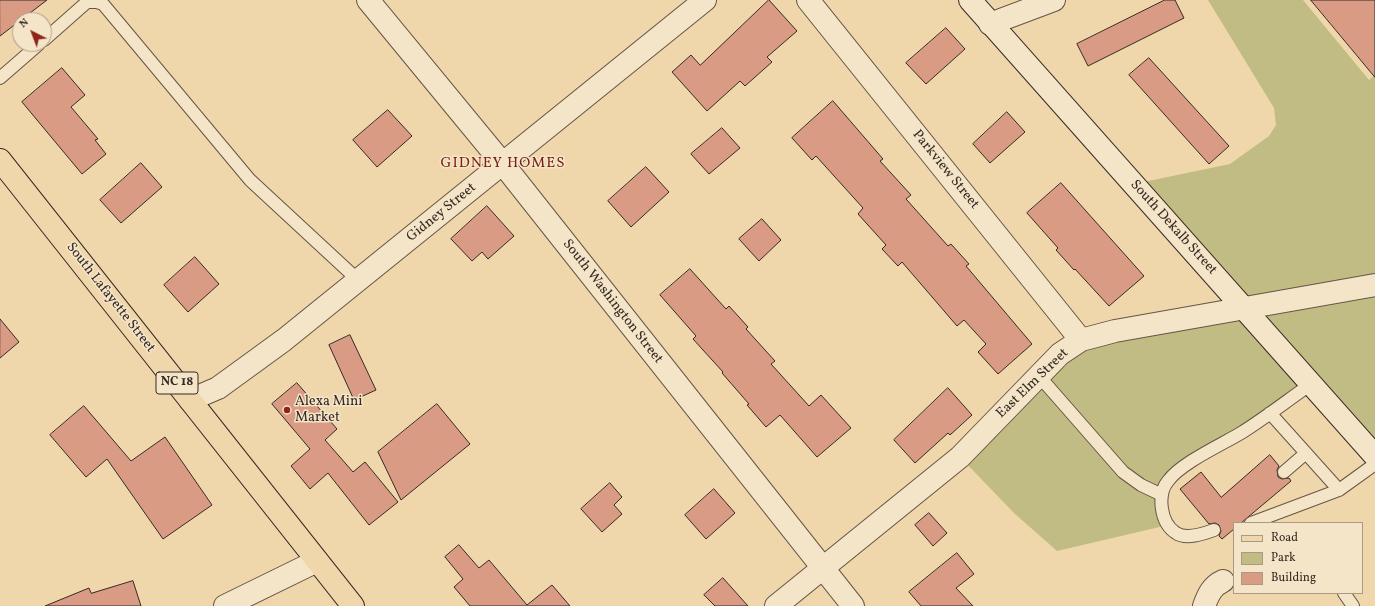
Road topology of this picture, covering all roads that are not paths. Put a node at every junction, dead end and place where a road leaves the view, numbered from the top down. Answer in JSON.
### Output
{"nodes":[{"id":1,"x":368,"y":0,"type":"edge"},
{"id":2,"x":705,"y":0,"type":"edge"},
{"id":3,"x":808,"y":0,"type":"edge"},
{"id":4,"x":970,"y":0,"type":"edge"},
{"id":5,"x":1054,"y":0,"type":"edge"},
{"id":6,"x":990,"y":24,"type":"junction"},
{"id":7,"x":52,"y":33,"type":"edge"},
{"id":8,"x":30,"y":52,"type":"edge"},
{"id":9,"x":0,"y":78,"type":"edge"},
{"id":10,"x":0,"y":160,"type":"edge"},
{"id":11,"x":502,"y":164,"type":"junction"},
{"id":12,"x":358,"y":280,"type":"junction"},
{"id":13,"x":1375,"y":285,"type":"edge"},
{"id":14,"x":1244,"y":309,"type":"junction"},
{"id":15,"x":1081,"y":340,"type":"junction"},
{"id":16,"x":1039,"y":376,"type":"junction"},
{"id":17,"x":1311,"y":384,"type":"junction"},
{"id":18,"x":190,"y":400,"type":"junction"},
{"id":19,"x":1270,"y":413,"type":"junction"},
{"id":20,"x":1306,"y":453,"type":"junction"},
{"id":21,"x":1375,"y":456,"type":"edge"},
{"id":22,"x":1375,"y":464,"type":"edge"},
{"id":23,"x":1284,"y":472,"type":"dead end"},
{"id":24,"x":1339,"y":490,"type":"junction"},
{"id":25,"x":1162,"y":495,"type":"junction"},
{"id":26,"x":1254,"y":522,"type":"edge"},
{"id":27,"x":1214,"y":530,"type":"dead end"},
{"id":28,"x":317,"y":561,"type":"junction"},
{"id":29,"x":823,"y":569,"type":"junction"},
{"id":30,"x":1229,"y":580,"type":"edge"},
{"id":31,"x":1345,"y":594,"type":"edge"},
{"id":32,"x":225,"y":606,"type":"edge"},
{"id":33,"x":353,"y":606,"type":"edge"},
{"id":34,"x":776,"y":606,"type":"edge"},
{"id":35,"x":853,"y":606,"type":"edge"},
{"id":36,"x":1204,"y":606,"type":"edge"},
{"id":37,"x":1352,"y":606,"type":"edge"}],
"edges":[{"from":1,"to":11,"type":"street","name":"South Washington Street"},
{"from":2,"to":11,"type":"street","name":"Gidney Street"},
{"from":3,"to":15,"type":"street","name":"Parkview Street"},
{"from":4,"to":6,"type":"street","name":"South Dekalb Street"},
{"from":5,"to":6,"type":"street"},
{"from":6,"to":14,"type":"street","name":"South Dekalb Street"},
{"from":7,"to":12,"type":"lane"},
{"from":8,"to":9,"type":"lane"},
{"from":10,"to":18,"type":"main road","name":"South Lafayette Street","number":"NC 18"},
{"from":11,"to":12,"type":"street","name":"Gidney Street"},
{"from":11,"to":29,"type":"street","name":"South Washington Street"},
{"from":12,"to":18,"type":"street","name":"Gidney Street"},
{"from":13,"to":14,"type":"street","name":"East Elm Street"},
{"from":14,"to":15,"type":"street","name":"East Elm Street"},
{"from":14,"to":17,"type":"street","name":"South Dekalb Street"},
{"from":15,"to":16,"type":"street","name":"East Elm Street"},
{"from":16,"to":25,"type":"lane"},
{"from":16,"to":29,"type":"street","name":"East Elm Street"},
{"from":17,"to":19,"type":"lane"},
{"from":17,"to":21,"type":"street","name":"South Dekalb Street"},
{"from":18,"to":28,"type":"main road","name":"South Lafayette Street","number":"NC 18"},
{"from":19,"to":20,"type":"lane"},
{"from":19,"to":25,"type":"lane"},
{"from":20,"to":23,"type":"lane"},
{"from":20,"to":24,"type":"lane"},
{"from":22,"to":24,"type":"lane"},
{"from":24,"to":26,"type":"lane"},
{"from":25,"to":27,"type":"lane"},
{"from":28,"to":32,"type":"street"},
{"from":28,"to":33,"type":"main road","name":"South Lafayette Street","number":"NC 18"},
{"from":29,"to":34,"type":"street","name":"East Elm Street"},
{"from":29,"to":35,"type":"street","name":"South Washington Street"},
{"from":30,"to":36,"type":"street"},
{"from":31,"to":37,"type":"lane"}]}
